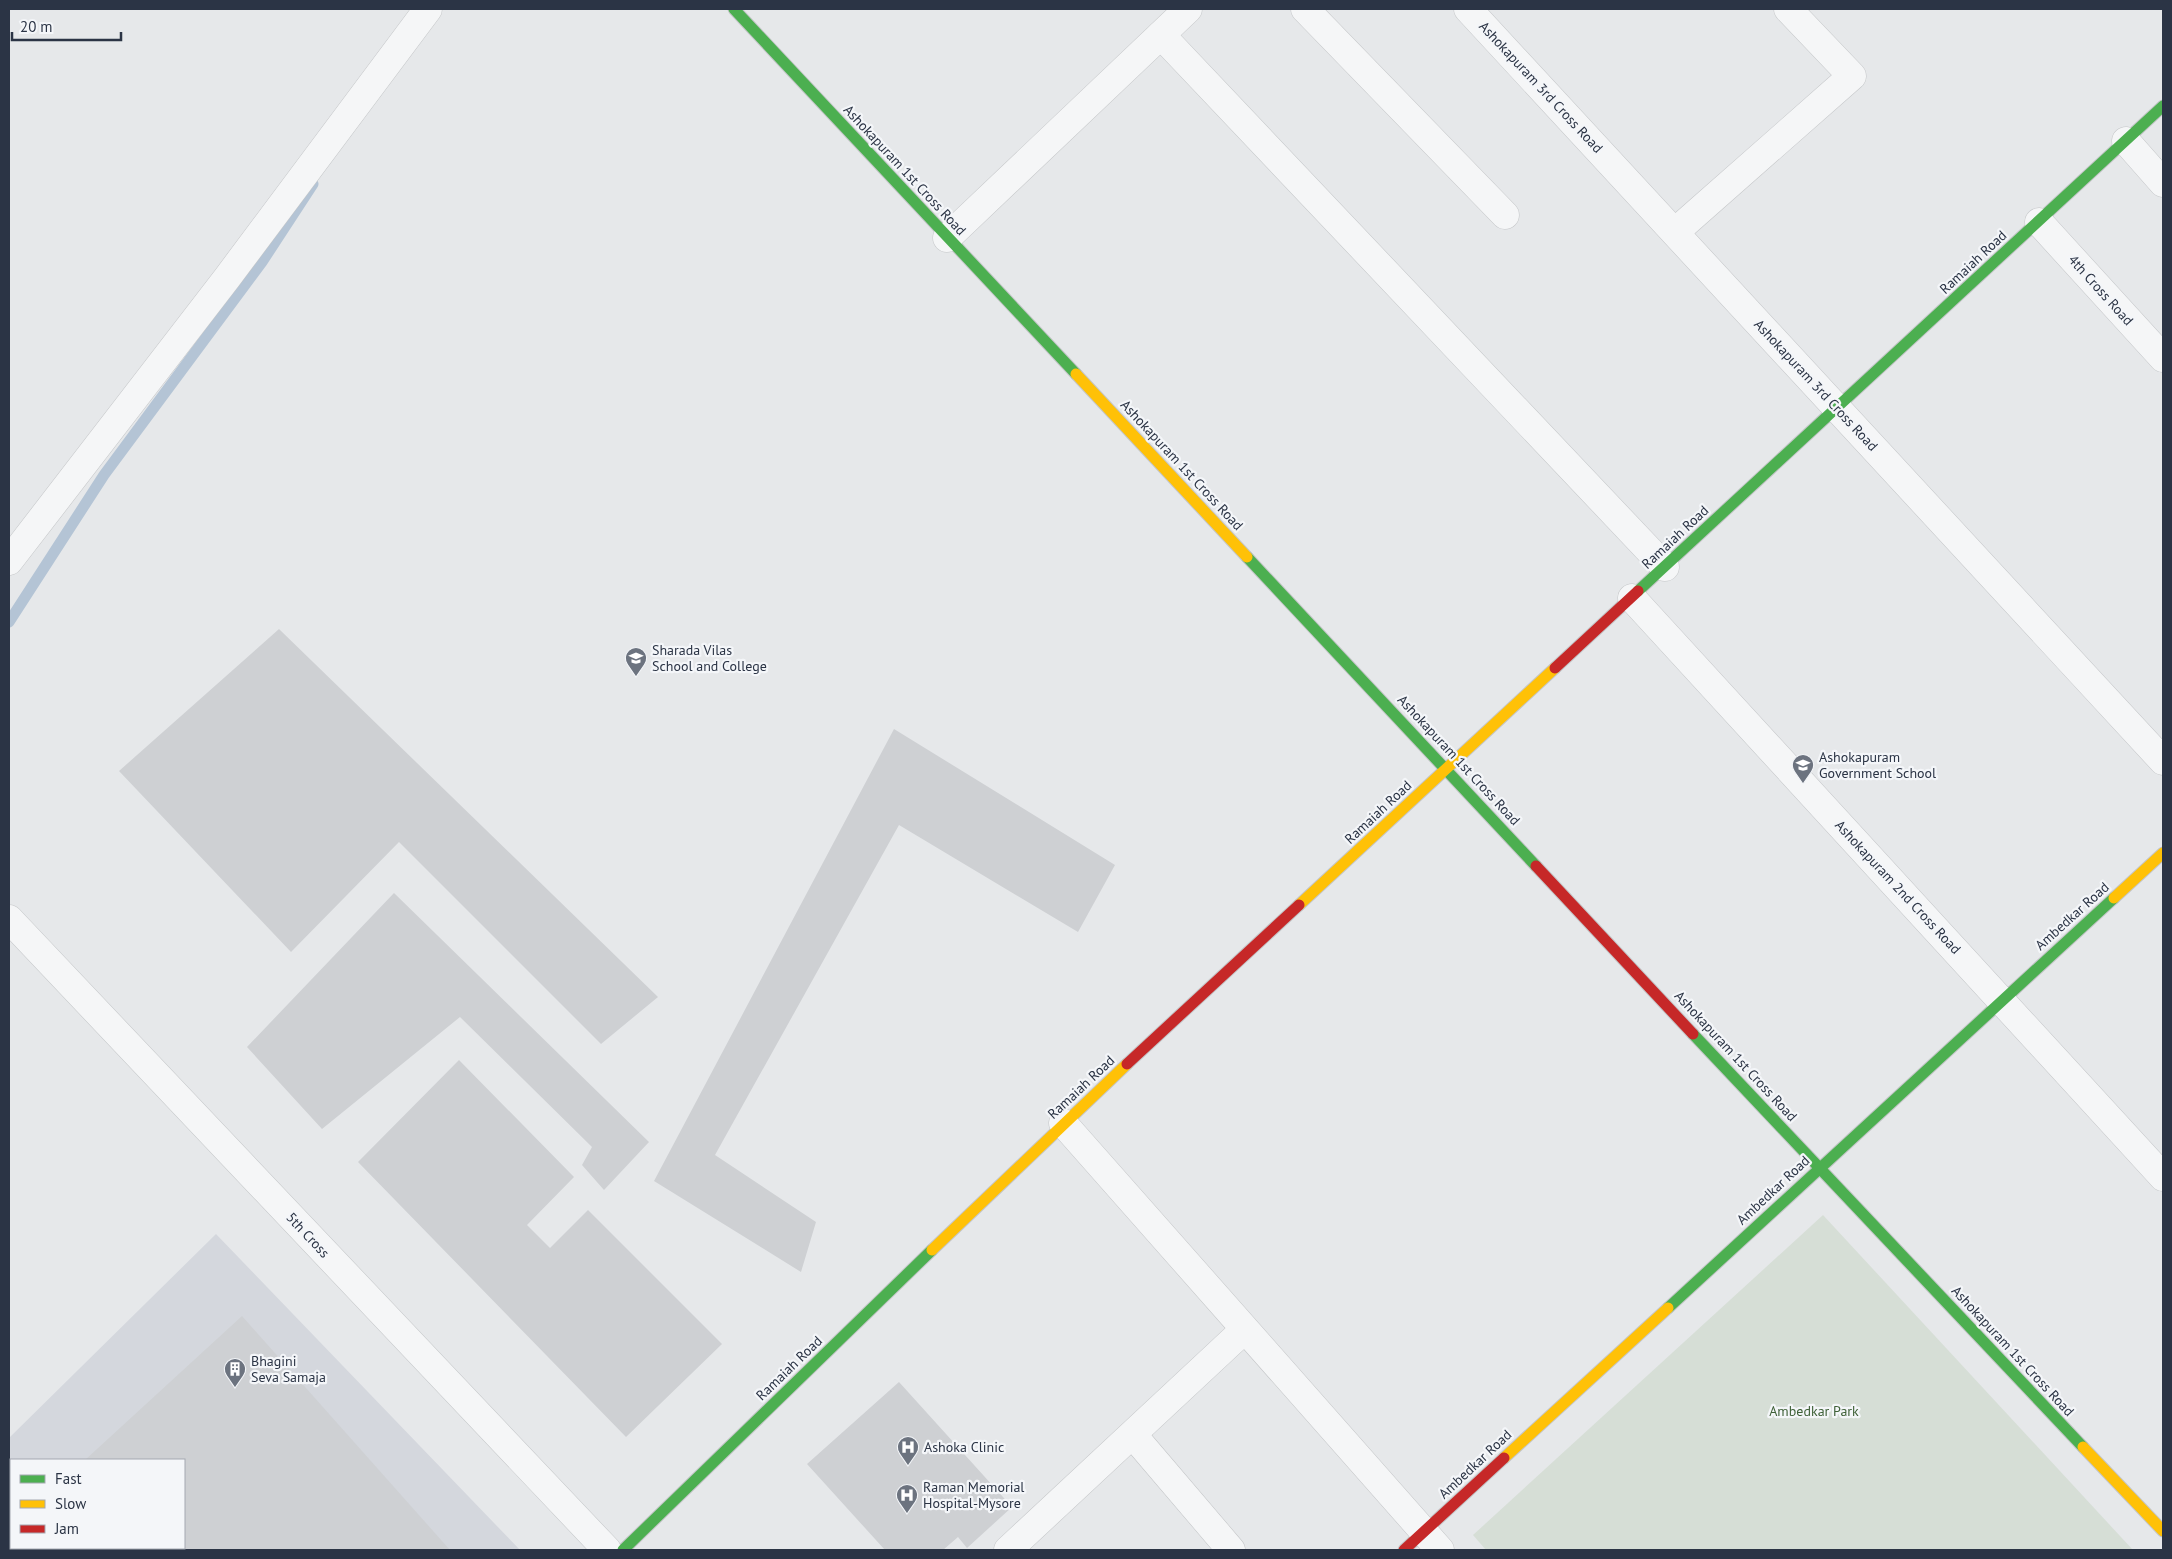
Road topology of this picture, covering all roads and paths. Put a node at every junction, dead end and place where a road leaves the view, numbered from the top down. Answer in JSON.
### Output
{"nodes":[{"id":1,"x":428,"y":9,"type":"edge"},
{"id":2,"x":734,"y":9,"type":"edge"},
{"id":3,"x":1188,"y":9,"type":"edge"},
{"id":4,"x":1305,"y":9,"type":"edge"},
{"id":5,"x":1468,"y":9,"type":"edge"},
{"id":6,"x":1788,"y":9,"type":"edge"},
{"id":7,"x":1161,"y":35,"type":"junction"},
{"id":8,"x":2163,"y":106,"type":"edge"},
{"id":9,"x":2126,"y":141,"type":"junction"},
{"id":10,"x":2163,"y":183,"type":"edge"},
{"id":11,"x":1505,"y":215,"type":"dead end"},
{"id":12,"x":2039,"y":222,"type":"junction"},
{"id":13,"x":1675,"y":232,"type":"junction"},
{"id":14,"x":947,"y":238,"type":"junction"},
{"id":15,"x":2163,"y":358,"type":"edge"},
{"id":16,"x":1837,"y":408,"type":"junction"},
{"id":17,"x":9,"y":561,"type":"edge"},
{"id":18,"x":1665,"y":567,"type":"junction"},
{"id":19,"x":1632,"y":598,"type":"junction"},
{"id":20,"x":2163,"y":761,"type":"edge"},
{"id":21,"x":1447,"y":768,"type":"junction"},
{"id":22,"x":2163,"y":853,"type":"edge"},
{"id":23,"x":9,"y":919,"type":"edge"},
{"id":24,"x":2001,"y":1000,"type":"junction"},
{"id":25,"x":1063,"y":1124,"type":"junction"},
{"id":26,"x":1819,"y":1168,"type":"junction"},
{"id":27,"x":2163,"y":1177,"type":"edge"},
{"id":28,"x":1244,"y":1330,"type":"junction"},
{"id":29,"x":1133,"y":1435,"type":"junction"},
{"id":30,"x":2163,"y":1531,"type":"edge"},
{"id":31,"x":1432,"y":1541,"type":"edge"},
{"id":32,"x":607,"y":1550,"type":"edge"},
{"id":33,"x":623,"y":1550,"type":"edge"},
{"id":34,"x":1008,"y":1550,"type":"edge"},
{"id":35,"x":1231,"y":1550,"type":"edge"},
{"id":36,"x":1404,"y":1550,"type":"edge"}],
"edges":[{"from":1,"to":17,"type":"street"},
{"from":2,"to":14,"type":"street","name":"Ashokapuram 1st Cross Road"},
{"from":3,"to":7,"type":"street"},
{"from":4,"to":11,"type":"street"},
{"from":5,"to":13,"type":"street","name":"Ashokapuram 3rd Cross Road"},
{"from":6,"to":13,"type":"street"},
{"from":7,"to":14,"type":"street"},
{"from":7,"to":18,"type":"street"},
{"from":8,"to":9,"type":"street","name":"Ramaiah Road"},
{"from":9,"to":10,"type":"street"},
{"from":9,"to":12,"type":"street","name":"Ramaiah Road"},
{"from":12,"to":15,"type":"street","name":"4th Cross Road"},
{"from":12,"to":16,"type":"street","name":"Ramaiah Road"},
{"from":13,"to":16,"type":"street","name":"Ashokapuram 3rd Cross Road"},
{"from":14,"to":21,"type":"street","name":"Ashokapuram 1st Cross Road"},
{"from":16,"to":18,"type":"street","name":"Ramaiah Road"},
{"from":16,"to":20,"type":"street","name":"Ashokapuram 3rd Cross Road"},
{"from":18,"to":19,"type":"street","name":"Ramaiah Road"},
{"from":19,"to":21,"type":"street","name":"Ramaiah Road"},
{"from":19,"to":24,"type":"street","name":"Ashokapuram 2nd Cross Road"},
{"from":21,"to":25,"type":"street","name":"Ramaiah Road"},
{"from":21,"to":26,"type":"street","name":"Ashokapuram 1st Cross Road"},
{"from":22,"to":24,"type":"street","name":"Ambedkar Road"},
{"from":23,"to":32,"type":"street","name":"5th Cross"},
{"from":24,"to":26,"type":"street","name":"Ambedkar Road"},
{"from":24,"to":27,"type":"street","name":"Ashokapuram 2nd Cross Road"},
{"from":25,"to":28,"type":"street"},
{"from":25,"to":33,"type":"street","name":"Ramaiah Road"},
{"from":26,"to":30,"type":"street","name":"Ashokapuram 1st Cross Road"},
{"from":26,"to":31,"type":"street","name":"Ambedkar Road"},
{"from":28,"to":29,"type":"street"},
{"from":28,"to":31,"type":"street"},
{"from":29,"to":34,"type":"street"},
{"from":29,"to":35,"type":"street"},
{"from":31,"to":36,"type":"street","name":"Ambedkar Road"}]}
